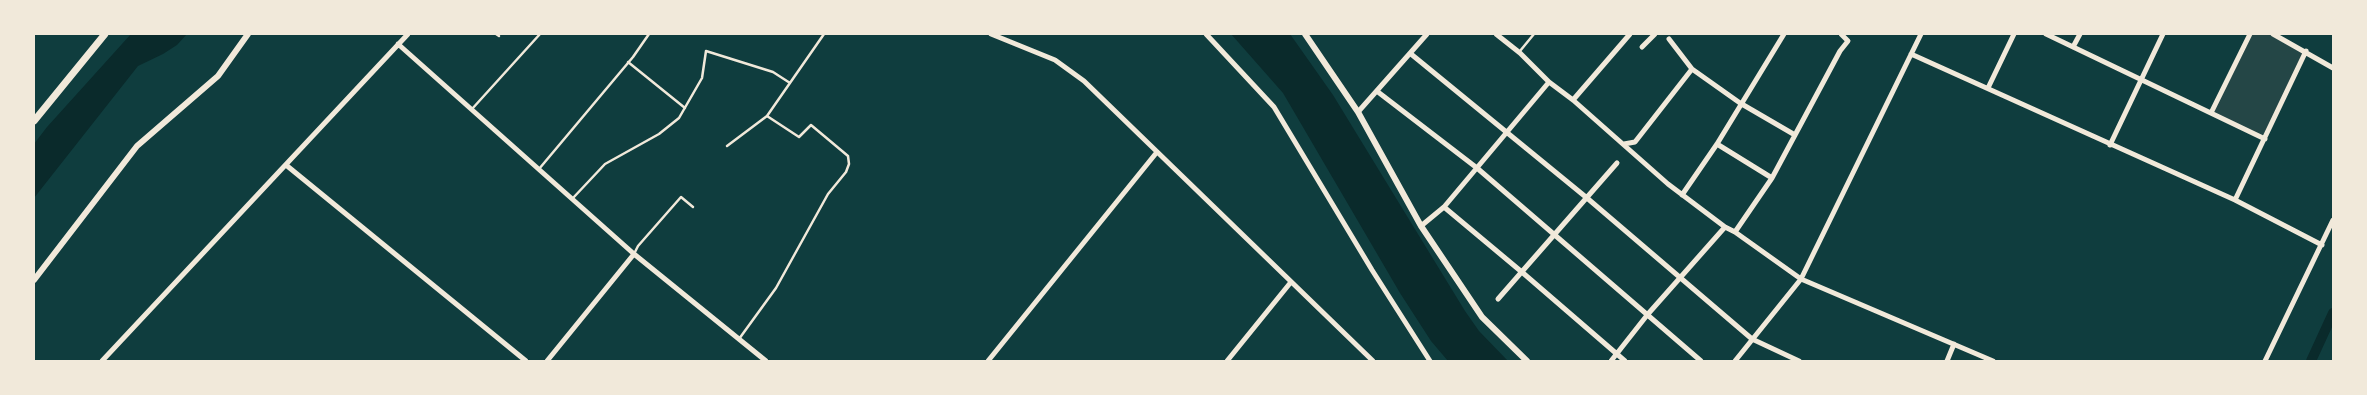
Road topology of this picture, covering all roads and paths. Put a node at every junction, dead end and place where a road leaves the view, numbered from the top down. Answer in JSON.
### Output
{"nodes":[{"id":1,"x":105,"y":34,"type":"edge"},
{"id":2,"x":248,"y":34,"type":"edge"},
{"id":3,"x":408,"y":34,"type":"edge"},
{"id":4,"x":540,"y":34,"type":"edge"},
{"id":5,"x":649,"y":34,"type":"edge"},
{"id":6,"x":824,"y":34,"type":"edge"},
{"id":7,"x":991,"y":34,"type":"edge"},
{"id":8,"x":1206,"y":34,"type":"edge"},
{"id":9,"x":1305,"y":34,"type":"edge"},
{"id":10,"x":1427,"y":34,"type":"edge"},
{"id":11,"x":1496,"y":34,"type":"edge"},
{"id":12,"x":1534,"y":34,"type":"edge"},
{"id":13,"x":1630,"y":34,"type":"edge"},
{"id":14,"x":1654,"y":34,"type":"edge"},
{"id":15,"x":1784,"y":34,"type":"edge"},
{"id":16,"x":1841,"y":34,"type":"edge"},
{"id":17,"x":1921,"y":34,"type":"edge"},
{"id":18,"x":2014,"y":34,"type":"edge"},
{"id":19,"x":2046,"y":34,"type":"edge"},
{"id":20,"x":2080,"y":34,"type":"edge"},
{"id":21,"x":2163,"y":34,"type":"edge"},
{"id":22,"x":2250,"y":34,"type":"edge"},
{"id":23,"x":2273,"y":34,"type":"edge"},
{"id":24,"x":1669,"y":39,"type":"dead end"},
{"id":25,"x":398,"y":44,"type":"junction"},
{"id":26,"x":1642,"y":47,"type":"dead end"},
{"id":27,"x":2073,"y":47,"type":"junction"},
{"id":28,"x":2306,"y":52,"type":"junction"},
{"id":29,"x":1520,"y":53,"type":"junction"},
{"id":30,"x":1411,"y":54,"type":"junction"},
{"id":31,"x":1911,"y":54,"type":"junction"},
{"id":32,"x":628,"y":62,"type":"junction"},
{"id":33,"x":2333,"y":68,"type":"edge"},
{"id":34,"x":1692,"y":69,"type":"junction"},
{"id":35,"x":2141,"y":79,"type":"junction"},
{"id":36,"x":1549,"y":82,"type":"junction"},
{"id":37,"x":790,"y":83,"type":"junction"},
{"id":38,"x":1988,"y":88,"type":"junction"},
{"id":39,"x":1378,"y":92,"type":"junction"},
{"id":40,"x":1573,"y":100,"type":"junction"},
{"id":41,"x":1740,"y":103,"type":"junction"},
{"id":42,"x":685,"y":108,"type":"junction"},
{"id":43,"x":471,"y":110,"type":"junction"},
{"id":44,"x":1358,"y":112,"type":"junction"},
{"id":45,"x":2211,"y":113,"type":"junction"},
{"id":46,"x":766,"y":116,"type":"junction"},
{"id":47,"x":34,"y":121,"type":"edge"},
{"id":48,"x":1507,"y":132,"type":"junction"},
{"id":49,"x":1795,"y":135,"type":"junction"},
{"id":50,"x":2265,"y":139,"type":"junction"},
{"id":51,"x":1624,"y":144,"type":"junction"},
{"id":52,"x":1716,"y":144,"type":"junction"},
{"id":53,"x":2110,"y":145,"type":"junction"},
{"id":54,"x":727,"y":146,"type":"dead end"},
{"id":55,"x":1158,"y":152,"type":"junction"},
{"id":56,"x":1617,"y":163,"type":"dead end"},
{"id":57,"x":286,"y":165,"type":"junction"},
{"id":58,"x":1477,"y":168,"type":"junction"},
{"id":59,"x":539,"y":169,"type":"junction"},
{"id":60,"x":1772,"y":178,"type":"junction"},
{"id":61,"x":1682,"y":195,"type":"junction"},
{"id":62,"x":573,"y":198,"type":"junction"},
{"id":63,"x":1586,"y":198,"type":"junction"},
{"id":64,"x":2234,"y":200,"type":"junction"},
{"id":65,"x":693,"y":207,"type":"dead end"},
{"id":66,"x":1444,"y":207,"type":"junction"},
{"id":67,"x":2333,"y":220,"type":"edge"},
{"id":68,"x":1421,"y":226,"type":"junction"},
{"id":69,"x":1725,"y":227,"type":"junction"},
{"id":70,"x":1735,"y":232,"type":"junction"},
{"id":71,"x":1555,"y":235,"type":"junction"},
{"id":72,"x":2322,"y":245,"type":"junction"},
{"id":73,"x":634,"y":254,"type":"junction"},
{"id":74,"x":1523,"y":272,"type":"junction"},
{"id":75,"x":1801,"y":278,"type":"junction"},
{"id":76,"x":34,"y":280,"type":"edge"},
{"id":77,"x":1680,"y":280,"type":"junction"},
{"id":78,"x":1291,"y":282,"type":"junction"},
{"id":79,"x":1498,"y":298,"type":"dead end"},
{"id":80,"x":1648,"y":314,"type":"junction"},
{"id":81,"x":739,"y":339,"type":"junction"},
{"id":82,"x":1752,"y":339,"type":"junction"},
{"id":83,"x":1954,"y":344,"type":"junction"},
{"id":84,"x":1616,"y":354,"type":"junction"},
{"id":85,"x":102,"y":361,"type":"edge"},
{"id":86,"x":526,"y":361,"type":"edge"},
{"id":87,"x":547,"y":361,"type":"edge"},
{"id":88,"x":766,"y":361,"type":"edge"},
{"id":89,"x":988,"y":361,"type":"edge"},
{"id":90,"x":1227,"y":361,"type":"edge"},
{"id":91,"x":1373,"y":361,"type":"edge"},
{"id":92,"x":1430,"y":361,"type":"edge"},
{"id":93,"x":1527,"y":361,"type":"edge"},
{"id":94,"x":1610,"y":361,"type":"edge"},
{"id":95,"x":1625,"y":361,"type":"edge"},
{"id":96,"x":1701,"y":361,"type":"edge"},
{"id":97,"x":1735,"y":361,"type":"edge"},
{"id":98,"x":1799,"y":361,"type":"edge"},
{"id":99,"x":1946,"y":361,"type":"edge"},
{"id":100,"x":1993,"y":361,"type":"edge"},
{"id":101,"x":2265,"y":361,"type":"edge"}],
"edges":[{"from":1,"to":47,"type":"main road"},
{"from":2,"to":76,"type":"street"},
{"from":3,"to":25,"type":"street"},
{"from":4,"to":43,"type":"lane"},
{"from":5,"to":32,"type":"lane"},
{"from":6,"to":37,"type":"lane"},
{"from":7,"to":55,"type":"street"},
{"from":8,"to":92,"type":"street"},
{"from":9,"to":44,"type":"street"},
{"from":10,"to":30,"type":"street"},
{"from":11,"to":29,"type":"street"},
{"from":12,"to":29,"type":"lane"},
{"from":13,"to":40,"type":"street"},
{"from":14,"to":26,"type":"street"},
{"from":15,"to":41,"type":"street"},
{"from":16,"to":49,"type":"street"},
{"from":17,"to":31,"type":"street"},
{"from":18,"to":38,"type":"street"},
{"from":19,"to":27,"type":"street"},
{"from":20,"to":27,"type":"street"},
{"from":21,"to":35,"type":"street"},
{"from":22,"to":45,"type":"street"},
{"from":23,"to":28,"type":"street"},
{"from":24,"to":34,"type":"street"},
{"from":25,"to":43,"type":"street"},
{"from":25,"to":57,"type":"street"},
{"from":27,"to":35,"type":"street"},
{"from":28,"to":33,"type":"street"},
{"from":28,"to":50,"type":"street"},
{"from":29,"to":36,"type":"street"},
{"from":30,"to":39,"type":"street"},
{"from":30,"to":48,"type":"street"},
{"from":31,"to":38,"type":"street"},
{"from":31,"to":75,"type":"street"},
{"from":32,"to":42,"type":"lane"},
{"from":32,"to":59,"type":"lane"},
{"from":34,"to":41,"type":"street"},
{"from":34,"to":51,"type":"street"},
{"from":35,"to":45,"type":"street"},
{"from":35,"to":53,"type":"street"},
{"from":36,"to":40,"type":"street"},
{"from":36,"to":48,"type":"street"},
{"from":37,"to":42,"type":"lane"},
{"from":37,"to":46,"type":"lane"},
{"from":38,"to":53,"type":"street"},
{"from":39,"to":44,"type":"street"},
{"from":39,"to":58,"type":"street"},
{"from":40,"to":51,"type":"street"},
{"from":41,"to":49,"type":"street"},
{"from":41,"to":52,"type":"street"},
{"from":42,"to":62,"type":"lane"},
{"from":43,"to":59,"type":"street"},
{"from":44,"to":68,"type":"street"},
{"from":45,"to":50,"type":"street"},
{"from":46,"to":54,"type":"lane"},
{"from":46,"to":81,"type":"lane"},
{"from":48,"to":58,"type":"street"},
{"from":48,"to":63,"type":"street"},
{"from":49,"to":60,"type":"street"},
{"from":50,"to":64,"type":"street"},
{"from":51,"to":61,"type":"street"},
{"from":52,"to":60,"type":"street"},
{"from":52,"to":61,"type":"street"},
{"from":53,"to":64,"type":"street"},
{"from":55,"to":78,"type":"street"},
{"from":55,"to":89,"type":"street"},
{"from":56,"to":63,"type":"street"},
{"from":57,"to":85,"type":"street"},
{"from":57,"to":86,"type":"street"},
{"from":58,"to":66,"type":"street"},
{"from":58,"to":71,"type":"street"},
{"from":59,"to":62,"type":"street"},
{"from":60,"to":70,"type":"street"},
{"from":61,"to":69,"type":"street"},
{"from":62,"to":73,"type":"street"},
{"from":63,"to":71,"type":"street"},
{"from":63,"to":77,"type":"street"},
{"from":64,"to":72,"type":"street"},
{"from":65,"to":73,"type":"lane"},
{"from":66,"to":68,"type":"street"},
{"from":66,"to":74,"type":"street"},
{"from":67,"to":72,"type":"street"},
{"from":68,"to":93,"type":"street"},
{"from":69,"to":70,"type":"street"},
{"from":69,"to":77,"type":"street"},
{"from":70,"to":75,"type":"street"},
{"from":71,"to":74,"type":"street"},
{"from":71,"to":80,"type":"street"},
{"from":72,"to":101,"type":"street"},
{"from":73,"to":81,"type":"street"},
{"from":73,"to":87,"type":"street"},
{"from":74,"to":79,"type":"street"},
{"from":74,"to":84,"type":"street"},
{"from":75,"to":82,"type":"street"},
{"from":75,"to":83,"type":"street"},
{"from":77,"to":80,"type":"street"},
{"from":77,"to":82,"type":"street"},
{"from":78,"to":90,"type":"street"},
{"from":78,"to":91,"type":"street"},
{"from":80,"to":84,"type":"street"},
{"from":80,"to":96,"type":"street"},
{"from":81,"to":88,"type":"street"},
{"from":82,"to":97,"type":"street"},
{"from":82,"to":98,"type":"street"},
{"from":83,"to":99,"type":"street"},
{"from":83,"to":100,"type":"street"},
{"from":84,"to":94,"type":"street"},
{"from":84,"to":95,"type":"street"}]}
